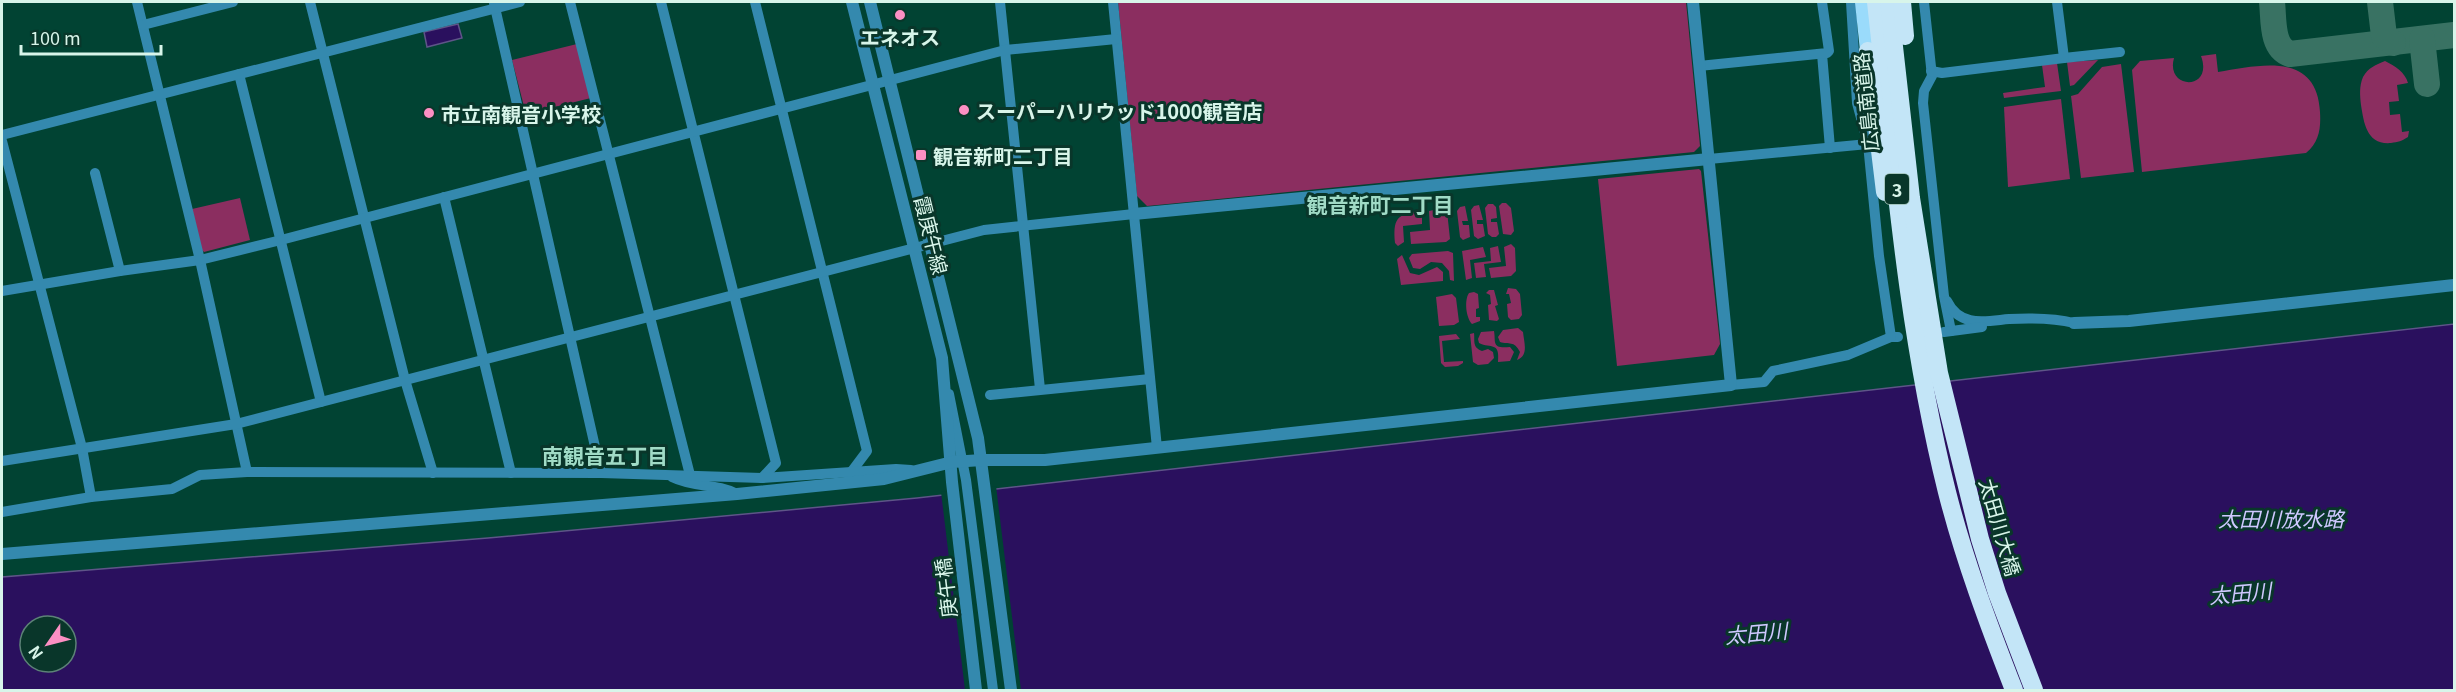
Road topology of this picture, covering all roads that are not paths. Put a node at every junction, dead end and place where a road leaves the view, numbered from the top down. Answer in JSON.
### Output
{"nodes":[{"id":1,"x":137,"y":2,"type":"edge"},
{"id":2,"x":233,"y":2,"type":"edge"},
{"id":3,"x":310,"y":2,"type":"edge"},
{"id":4,"x":520,"y":2,"type":"edge"},
{"id":5,"x":570,"y":2,"type":"edge"},
{"id":6,"x":661,"y":2,"type":"edge"},
{"id":7,"x":755,"y":2,"type":"edge"},
{"id":8,"x":852,"y":2,"type":"edge"},
{"id":9,"x":870,"y":2,"type":"edge"},
{"id":10,"x":1000,"y":2,"type":"edge"},
{"id":11,"x":1113,"y":2,"type":"edge"},
{"id":12,"x":1693,"y":2,"type":"edge"},
{"id":13,"x":1822,"y":2,"type":"edge"},
{"id":14,"x":1851,"y":2,"type":"edge"},
{"id":15,"x":1863,"y":2,"type":"edge"},
{"id":16,"x":1876,"y":2,"type":"edge"},
{"id":17,"x":1889,"y":2,"type":"edge"},
{"id":18,"x":1902,"y":2,"type":"edge"},
{"id":19,"x":1924,"y":2,"type":"edge"},
{"id":20,"x":2057,"y":2,"type":"edge"},
{"id":21,"x":495,"y":5,"type":"edge"},
{"id":22,"x":143,"y":25,"type":"junction"},
{"id":23,"x":1116,"y":39,"type":"junction"},
{"id":24,"x":1853,"y":39,"type":"junction"},
{"id":25,"x":1005,"y":50,"type":"junction"},
{"id":26,"x":1868,"y":51,"type":"junction"},
{"id":27,"x":2120,"y":52,"type":"dead end"},
{"id":28,"x":322,"y":53,"type":"junction"},
{"id":29,"x":1822,"y":54,"type":"junction"},
{"id":30,"x":2064,"y":58,"type":"junction"},
{"id":31,"x":1699,"y":66,"type":"junction"},
{"id":32,"x":1932,"y":71,"type":"junction"},
{"id":33,"x":239,"y":74,"type":"junction"},
{"id":34,"x":890,"y":81,"type":"junction"},
{"id":35,"x":873,"y":85,"type":"junction"},
{"id":36,"x":160,"y":94,"type":"junction"},
{"id":37,"x":782,"y":109,"type":"junction"},
{"id":38,"x":694,"y":132,"type":"junction"},
{"id":39,"x":2,"y":135,"type":"edge"},
{"id":40,"x":2,"y":141,"type":"edge"},
{"id":41,"x":1869,"y":144,"type":"junction"},
{"id":42,"x":1830,"y":148,"type":"junction"},
{"id":43,"x":608,"y":156,"type":"junction"},
{"id":44,"x":1708,"y":159,"type":"junction"},
{"id":45,"x":95,"y":173,"type":"dead end"},
{"id":46,"x":535,"y":175,"type":"junction"},
{"id":47,"x":444,"y":197,"type":"junction"},
{"id":48,"x":1134,"y":214,"type":"junction"},
{"id":49,"x":364,"y":218,"type":"junction"},
{"id":50,"x":1022,"y":225,"type":"junction"},
{"id":51,"x":281,"y":240,"type":"junction"},
{"id":52,"x":932,"y":243,"type":"junction"},
{"id":53,"x":916,"y":248,"type":"junction"},
{"id":54,"x":1920,"y":252,"type":"junction"},
{"id":55,"x":200,"y":260,"type":"junction"},
{"id":56,"x":120,"y":271,"type":"junction"},
{"id":57,"x":822,"y":272,"type":"junction"},
{"id":58,"x":40,"y":284,"type":"junction"},
{"id":59,"x":2454,"y":285,"type":"edge"},
{"id":60,"x":2,"y":291,"type":"edge"},
{"id":61,"x":734,"y":295,"type":"junction"},
{"id":62,"x":1944,"y":296,"type":"junction"},
{"id":63,"x":650,"y":317,"type":"junction"},
{"id":64,"x":2074,"y":323,"type":"junction"},
{"id":65,"x":572,"y":338,"type":"junction"},
{"id":66,"x":484,"y":361,"type":"junction"},
{"id":67,"x":1924,"y":375,"type":"junction"},
{"id":68,"x":405,"y":380,"type":"junction"},
{"id":69,"x":1150,"y":380,"type":"junction"},
{"id":70,"x":1731,"y":385,"type":"junction"},
{"id":71,"x":1040,"y":389,"type":"junction"},
{"id":72,"x":990,"y":395,"type":"dead end"},
{"id":73,"x":321,"y":402,"type":"junction"},
{"id":74,"x":236,"y":424,"type":"junction"},
{"id":75,"x":82,"y":448,"type":"junction"},
{"id":76,"x":1157,"y":448,"type":"junction"},
{"id":77,"x":982,"y":460,"type":"junction"},
{"id":78,"x":2,"y":461,"type":"edge"},
{"id":79,"x":957,"y":462,"type":"junction"},
{"id":80,"x":917,"y":470,"type":"junction"},
{"id":81,"x":852,"y":471,"type":"junction"},
{"id":82,"x":247,"y":472,"type":"junction"},
{"id":83,"x":511,"y":473,"type":"junction"},
{"id":84,"x":601,"y":473,"type":"junction"},
{"id":85,"x":433,"y":474,"type":"junction"},
{"id":86,"x":669,"y":475,"type":"junction"},
{"id":87,"x":690,"y":475,"type":"junction"},
{"id":88,"x":762,"y":478,"type":"junction"},
{"id":89,"x":952,"y":482,"type":"joint"},
{"id":90,"x":1948,"y":493,"type":"joint"},
{"id":91,"x":737,"y":494,"type":"junction"},
{"id":92,"x":92,"y":497,"type":"junction"},
{"id":93,"x":2,"y":512,"type":"edge"},
{"id":94,"x":2,"y":554,"type":"edge"},
{"id":95,"x":976,"y":690,"type":"edge"},
{"id":96,"x":993,"y":690,"type":"edge"},
{"id":97,"x":1011,"y":690,"type":"edge"},
{"id":98,"x":2014,"y":690,"type":"edge"},
{"id":99,"x":2034,"y":690,"type":"edge"}],
"edges":[{"from":1,"to":22,"type":"street"},
{"from":2,"to":22,"type":"street"},
{"from":3,"to":28,"type":"street"},
{"from":4,"to":21,"type":"street"},
{"from":5,"to":43,"type":"street"},
{"from":6,"to":38,"type":"street"},
{"from":7,"to":37,"type":"street"},
{"from":8,"to":35,"type":"street","name":"霞庚午線"},
{"from":9,"to":34,"type":"street"},
{"from":10,"to":25,"type":"street"},
{"from":11,"to":23,"type":"street"},
{"from":12,"to":31,"type":"street"},
{"from":13,"to":29,"type":"street"},
{"from":14,"to":24,"type":"street"},
{"from":15,"to":26,"type":"highway"},
{"from":16,"to":67,"type":"highway","name":"広島南道路","number":"3"},
{"from":17,"to":54,"type":"highway","name":"広島南道路","number":"3"},
{"from":18,"to":54,"type":"highway"},
{"from":19,"to":32,"type":"street"},
{"from":20,"to":30,"type":"street"},
{"from":21,"to":28,"type":"street"},
{"from":21,"to":46,"type":"street"},
{"from":22,"to":36,"type":"street"},
{"from":23,"to":25,"type":"street"},
{"from":23,"to":48,"type":"street"},
{"from":24,"to":26,"type":"street"},
{"from":24,"to":41,"type":"street"},
{"from":25,"to":34,"type":"street"},
{"from":25,"to":50,"type":"street"},
{"from":26,"to":67,"type":"highway"},
{"from":27,"to":30,"type":"street"},
{"from":28,"to":33,"type":"street"},
{"from":28,"to":49,"type":"street"},
{"from":29,"to":31,"type":"street"},
{"from":29,"to":42,"type":"street"},
{"from":30,"to":32,"type":"street"},
{"from":31,"to":44,"type":"street"},
{"from":32,"to":62,"type":"street"},
{"from":33,"to":36,"type":"street"},
{"from":33,"to":51,"type":"street"},
{"from":34,"to":35,"type":"street"},
{"from":34,"to":52,"type":"street"},
{"from":35,"to":37,"type":"street"},
{"from":35,"to":53,"type":"street","name":"霞庚午線"},
{"from":36,"to":39,"type":"street"},
{"from":36,"to":55,"type":"street"},
{"from":37,"to":38,"type":"street"},
{"from":37,"to":57,"type":"street"},
{"from":38,"to":43,"type":"street"},
{"from":38,"to":61,"type":"street"},
{"from":40,"to":58,"type":"street"},
{"from":41,"to":42,"type":"street"},
{"from":41,"to":70,"type":"street"},
{"from":42,"to":44,"type":"street"},
{"from":43,"to":46,"type":"street"},
{"from":43,"to":63,"type":"street"},
{"from":44,"to":48,"type":"street"},
{"from":44,"to":70,"type":"street"},
{"from":45,"to":56,"type":"street"},
{"from":46,"to":47,"type":"street"},
{"from":46,"to":65,"type":"street"},
{"from":47,"to":49,"type":"street"},
{"from":47,"to":66,"type":"street"},
{"from":48,"to":50,"type":"street"},
{"from":48,"to":69,"type":"street"},
{"from":49,"to":51,"type":"street"},
{"from":49,"to":68,"type":"street"},
{"from":50,"to":52,"type":"street"},
{"from":50,"to":71,"type":"street"},
{"from":51,"to":55,"type":"street"},
{"from":51,"to":73,"type":"street"},
{"from":52,"to":53,"type":"street"},
{"from":52,"to":77,"type":"street"},
{"from":53,"to":57,"type":"street"},
{"from":53,"to":79,"type":"street","name":"霞庚午線"},
{"from":54,"to":67,"type":"highway","name":"広島南道路","number":"3"},
{"from":55,"to":56,"type":"street"},
{"from":55,"to":74,"type":"street"},
{"from":56,"to":58,"type":"street"},
{"from":57,"to":61,"type":"street"},
{"from":57,"to":81,"type":"street"},
{"from":58,"to":60,"type":"street"},
{"from":58,"to":75,"type":"street"},
{"from":59,"to":64,"type":"street"},
{"from":61,"to":63,"type":"street"},
{"from":61,"to":88,"type":"street"},
{"from":62,"to":64,"type":"street"},
{"from":62,"to":64,"type":"street"},
{"from":63,"to":65,"type":"street"},
{"from":63,"to":87,"type":"street"},
{"from":65,"to":66,"type":"street"},
{"from":65,"to":84,"type":"street"},
{"from":66,"to":68,"type":"street"},
{"from":66,"to":83,"type":"street"},
{"from":67,"to":90,"type":"highway","name":"広島南道路","number":"3"},
{"from":67,"to":99,"type":"highway","name":"太田川大橋","number":"3"},
{"from":68,"to":73,"type":"street"},
{"from":68,"to":85,"type":"street"},
{"from":69,"to":71,"type":"street"},
{"from":69,"to":76,"type":"street"},
{"from":70,"to":76,"type":"street"},
{"from":71,"to":72,"type":"street"},
{"from":73,"to":74,"type":"street"},
{"from":74,"to":75,"type":"street"},
{"from":74,"to":82,"type":"street"},
{"from":75,"to":78,"type":"street"},
{"from":75,"to":92,"type":"street"},
{"from":76,"to":77,"type":"street"},
{"from":77,"to":79,"type":"street"},
{"from":77,"to":97,"type":"street"},
{"from":79,"to":80,"type":"street"},
{"from":79,"to":89,"type":"street","name":"霞庚午線"},
{"from":79,"to":96,"type":"street"},
{"from":80,"to":81,"type":"street"},
{"from":80,"to":91,"type":"street"},
{"from":81,"to":88,"type":"street"},
{"from":82,"to":85,"type":"street"},
{"from":82,"to":92,"type":"street"},
{"from":83,"to":84,"type":"street"},
{"from":83,"to":85,"type":"street"},
{"from":84,"to":86,"type":"street"},
{"from":86,"to":87,"type":"street"},
{"from":86,"to":91,"type":"street"},
{"from":87,"to":88,"type":"street"},
{"from":89,"to":95,"type":"street","name":"庚午橋"},
{"from":90,"to":98,"type":"highway","name":"太田川大橋","number":"3"},
{"from":91,"to":94,"type":"street"},
{"from":92,"to":93,"type":"street"}]}
